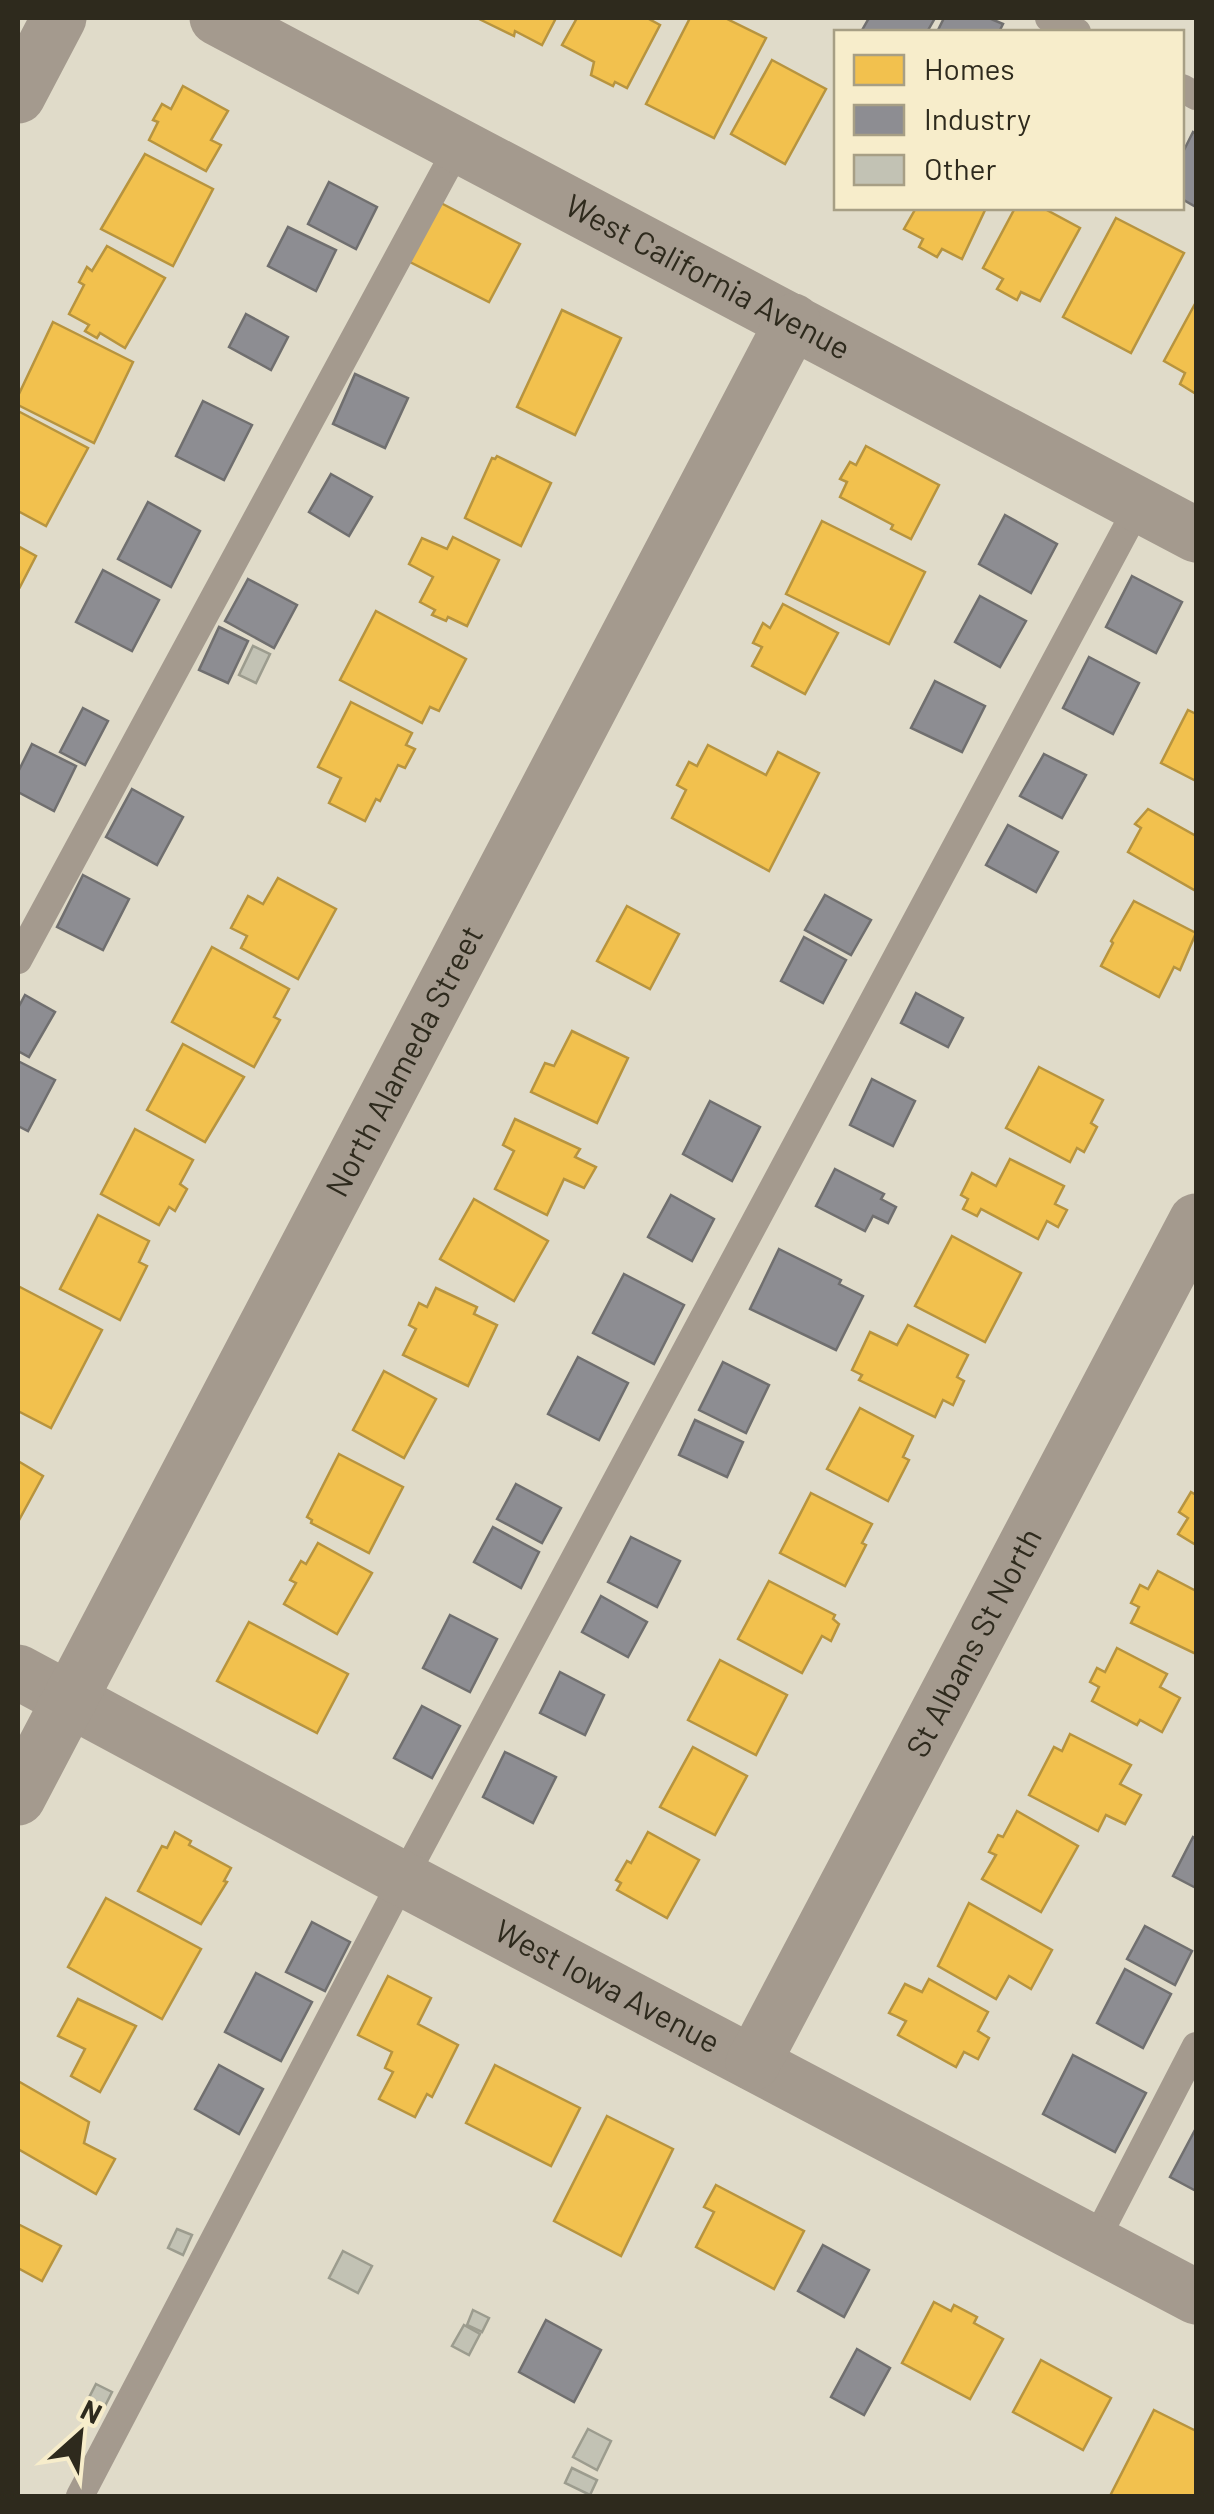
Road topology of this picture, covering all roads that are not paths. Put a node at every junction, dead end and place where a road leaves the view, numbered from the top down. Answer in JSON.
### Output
{"nodes":[{"id":1,"x":58,"y":18,"type":"edge"},
{"id":2,"x":218,"y":18,"type":"edge"},
{"id":3,"x":1049,"y":18,"type":"edge"},
{"id":4,"x":1073,"y":30,"type":"edge"},
{"id":5,"x":18,"y":96,"type":"edge"},
{"id":6,"x":459,"y":145,"type":"junction"},
{"id":7,"x":793,"y":321,"type":"junction"},
{"id":8,"x":1139,"y":505,"type":"junction"},
{"id":9,"x":1196,"y":535,"type":"edge"},
{"id":10,"x":18,"y":960,"type":"edge"},
{"id":11,"x":1196,"y":1221,"type":"edge"},
{"id":12,"x":18,"y":1672,"type":"edge"},
{"id":13,"x":70,"y":1699,"type":"junction"},
{"id":14,"x":18,"y":1798,"type":"edge"},
{"id":15,"x":403,"y":1879,"type":"junction"},
{"id":16,"x":1196,"y":2046,"type":"edge"},
{"id":17,"x":753,"y":2064,"type":"junction"},
{"id":18,"x":1094,"y":2243,"type":"junction"},
{"id":19,"x":1196,"y":2297,"type":"edge"},
{"id":20,"x":80,"y":2496,"type":"edge"}],
"edges":[{"from":1,"to":5,"type":"street"},
{"from":2,"to":6,"type":"street","name":"West California Avenue"},
{"from":3,"to":4,"type":"lane"},
{"from":6,"to":7,"type":"street","name":"West California Avenue"},
{"from":6,"to":10,"type":"lane"},
{"from":7,"to":8,"type":"street","name":"West California Avenue"},
{"from":7,"to":13,"type":"street","name":"North Alameda Street"},
{"from":8,"to":9,"type":"street","name":"West California Avenue"},
{"from":8,"to":15,"type":"lane"},
{"from":11,"to":17,"type":"street","name":"St Albans St North"},
{"from":12,"to":13,"type":"street","name":"West Iowa Avenue"},
{"from":13,"to":14,"type":"street","name":"North Alameda Street"},
{"from":13,"to":15,"type":"street","name":"West Iowa Avenue"},
{"from":15,"to":17,"type":"street","name":"West Iowa Avenue"},
{"from":15,"to":20,"type":"lane"},
{"from":16,"to":18,"type":"lane"},
{"from":17,"to":18,"type":"street","name":"West Iowa Avenue"},
{"from":18,"to":19,"type":"street","name":"West Iowa Avenue"}]}
